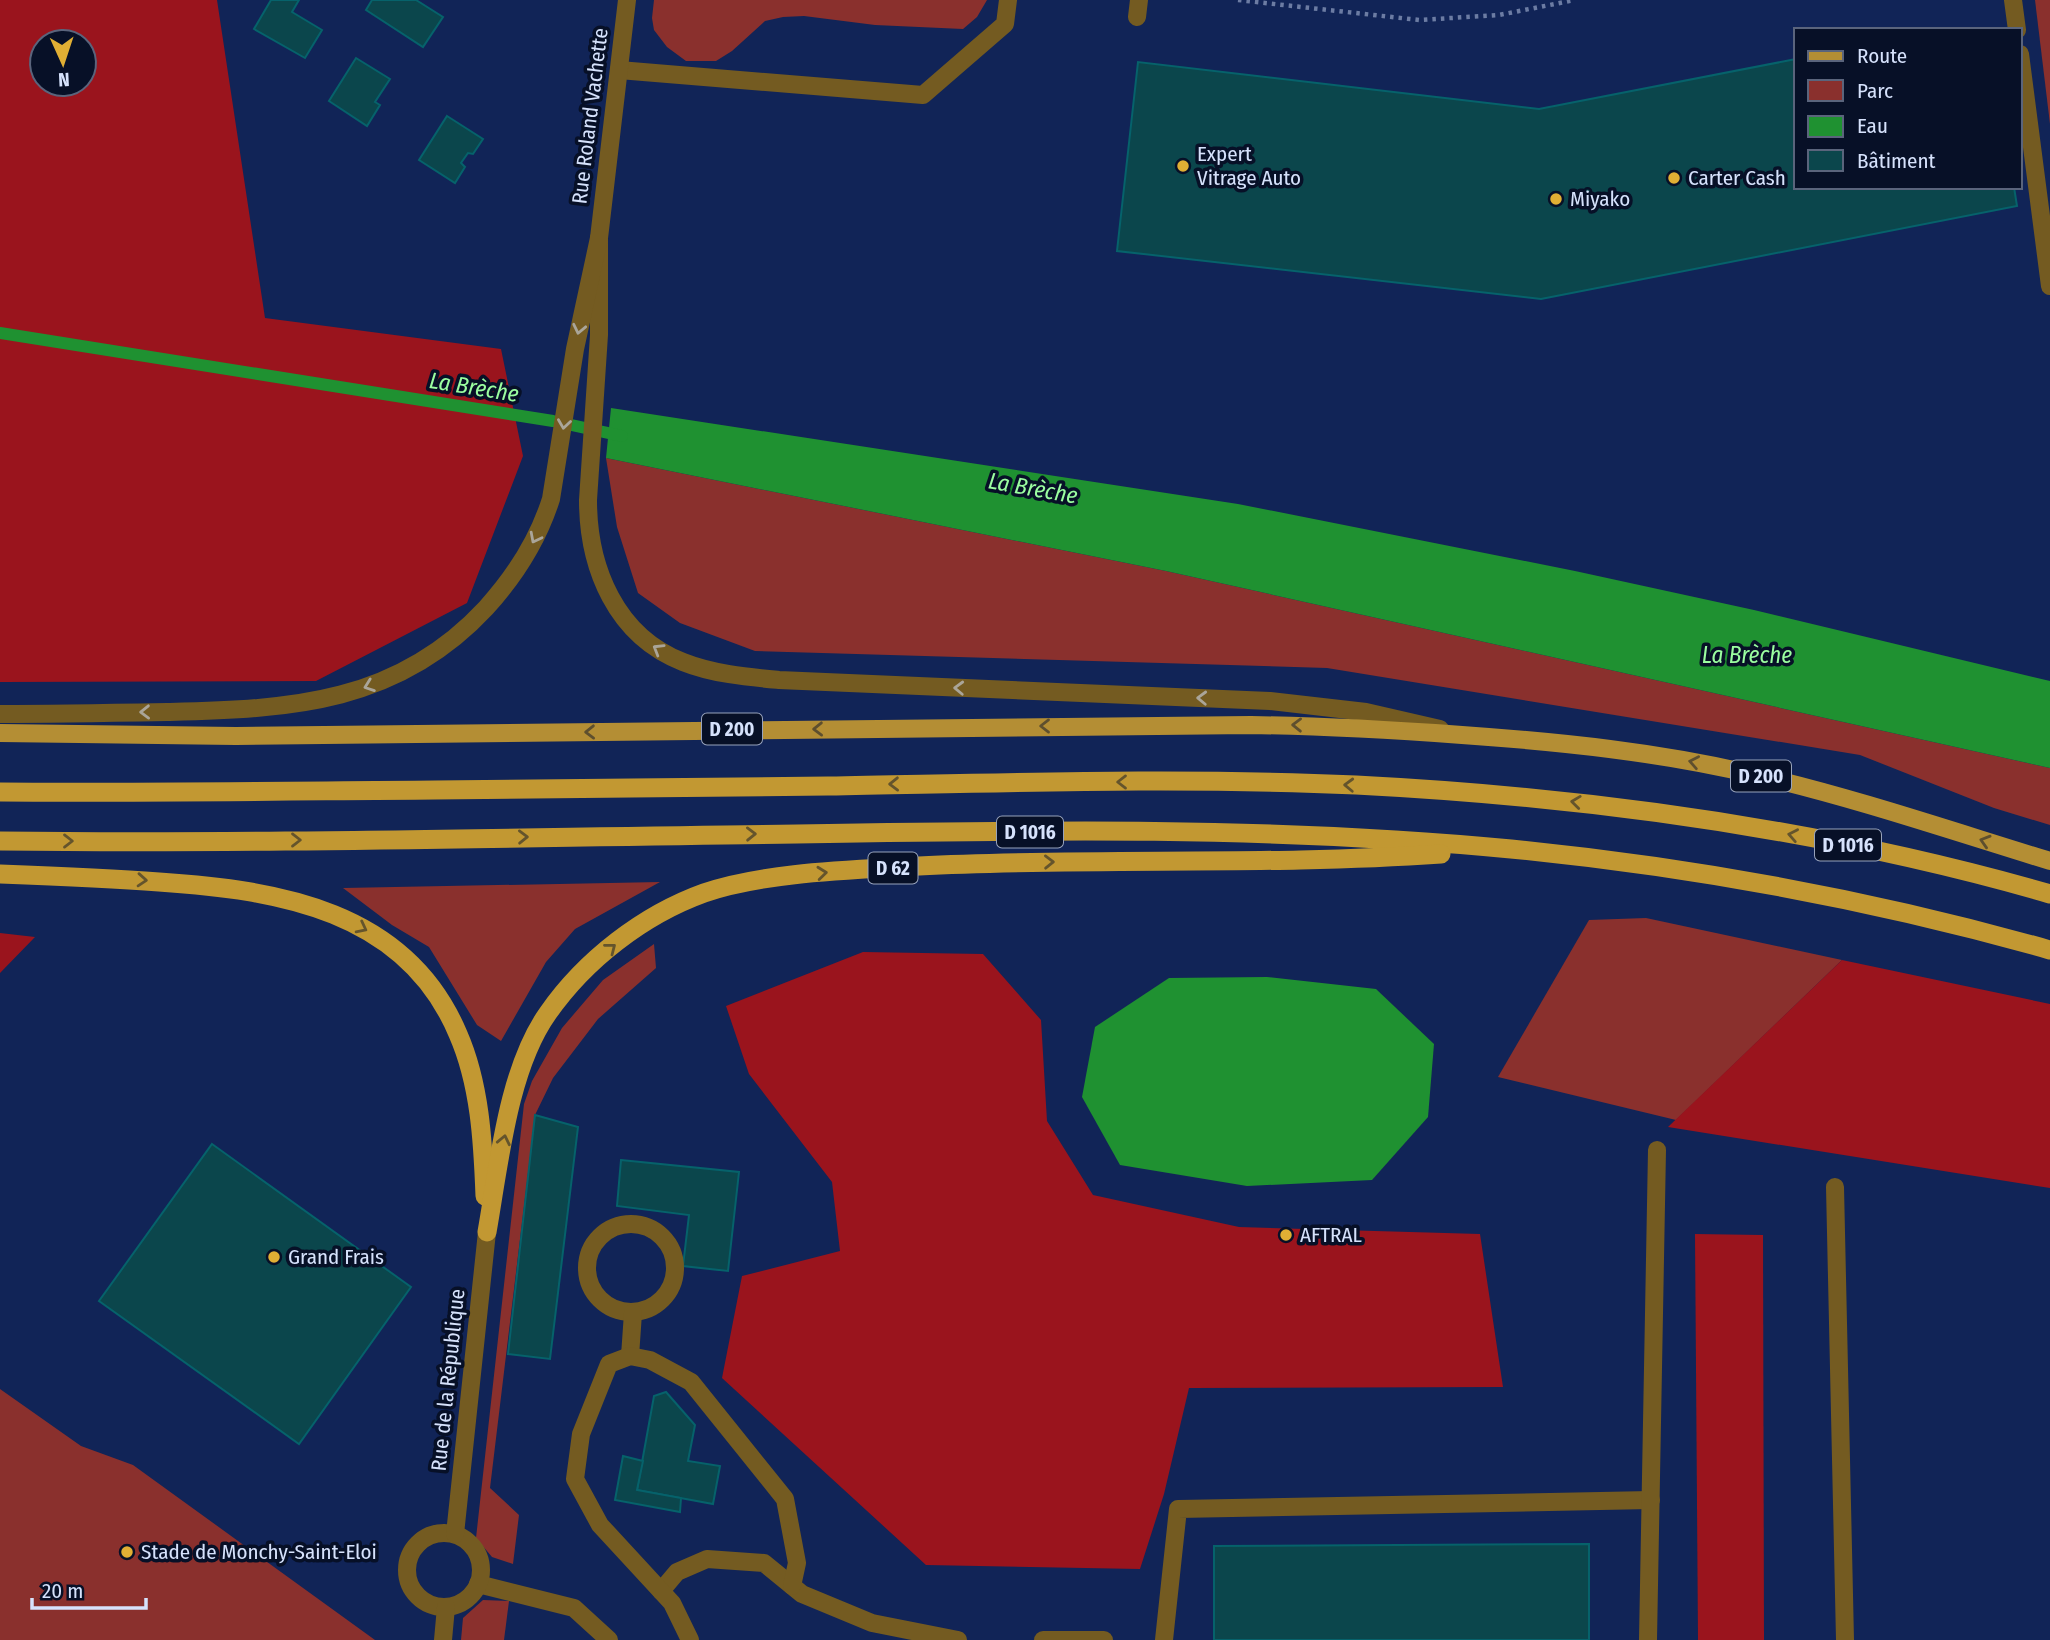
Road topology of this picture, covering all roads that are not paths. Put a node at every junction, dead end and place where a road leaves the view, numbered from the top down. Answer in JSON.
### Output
{"nodes":[{"id":1,"x":627,"y":0,"type":"edge"},
{"id":2,"x":1008,"y":0,"type":"edge"},
{"id":3,"x":2013,"y":0,"type":"edge"},
{"id":4,"x":2017,"y":28,"type":"edge"},
{"id":5,"x":2022,"y":69,"type":"edge"},
{"id":6,"x":619,"y":70,"type":"junction"},
{"id":7,"x":599,"y":238,"type":"junction"},
{"id":8,"x":2050,"y":286,"type":"edge"},
{"id":9,"x":0,"y":714,"type":"edge"},
{"id":10,"x":0,"y":733,"type":"edge"},
{"id":11,"x":1463,"y":735,"type":"junction"},
{"id":12,"x":0,"y":793,"type":"edge"},
{"id":13,"x":0,"y":841,"type":"edge"},
{"id":14,"x":1511,"y":849,"type":"junction"},
{"id":15,"x":2050,"y":861,"type":"edge"},
{"id":16,"x":0,"y":874,"type":"edge"},
{"id":17,"x":2050,"y":894,"type":"edge"},
{"id":18,"x":2050,"y":950,"type":"edge"},
{"id":19,"x":1657,"y":1150,"type":"dead end"},
{"id":20,"x":1835,"y":1187,"type":"dead end"},
{"id":21,"x":487,"y":1232,"type":"junction"},
{"id":22,"x":634,"y":1313,"type":"junction"},
{"id":23,"x":630,"y":1356,"type":"junction"},
{"id":24,"x":1651,"y":1500,"type":"junction"},
{"id":25,"x":455,"y":1534,"type":"junction"},
{"id":26,"x":478,"y":1584,"type":"junction"},
{"id":27,"x":792,"y":1586,"type":"junction"},
{"id":28,"x":661,"y":1591,"type":"junction"},
{"id":29,"x":446,"y":1607,"type":"junction"},
{"id":30,"x":443,"y":1640,"type":"edge"},
{"id":31,"x":609,"y":1640,"type":"edge"},
{"id":32,"x":690,"y":1640,"type":"edge"},
{"id":33,"x":958,"y":1640,"type":"edge"},
{"id":34,"x":1043,"y":1640,"type":"edge"},
{"id":35,"x":1104,"y":1640,"type":"edge"},
{"id":36,"x":1164,"y":1640,"type":"edge"},
{"id":37,"x":1648,"y":1640,"type":"edge"},
{"id":38,"x":1845,"y":1640,"type":"edge"}],
"edges":[{"from":1,"to":6,"type":"street","name":"Rue Roland Vachette"},
{"from":2,"to":6,"type":"street"},
{"from":3,"to":4,"type":"street"},
{"from":5,"to":8,"type":"street"},
{"from":6,"to":7,"type":"street","name":"Rue Roland Vachette"},
{"from":7,"to":9,"type":"street","one_way":true},
{"from":11,"to":7,"type":"street","one_way":true},
{"from":11,"to":10,"type":"main road","number":"D 200","one_way":true},
{"from":15,"to":11,"type":"main road","number":"D 200","one_way":true},
{"from":17,"to":12,"type":"highway","number":"D 1016","one_way":true},
{"from":13,"to":14,"type":"highway","number":"D 1016","one_way":true},
{"from":14,"to":18,"type":"highway","number":"D 1016"},
{"from":21,"to":14,"type":"highway","number":"D 62","one_way":true},
{"from":16,"to":21,"type":"highway","number":"D 62","one_way":true},
{"from":19,"to":24,"type":"street"},
{"from":20,"to":38,"type":"street"},
{"from":21,"to":25,"type":"street","name":"Rue de la République","number":"D 62"},
{"from":22,"to":22,"type":"street"},
{"from":22,"to":23,"type":"street"},
{"from":23,"to":27,"type":"street"},
{"from":23,"to":28,"type":"street"},
{"from":24,"to":36,"type":"street"},
{"from":24,"to":37,"type":"street"},
{"from":25,"to":26,"type":"street"},
{"from":25,"to":29,"type":"street"},
{"from":26,"to":29,"type":"street"},
{"from":26,"to":31,"type":"street"},
{"from":27,"to":28,"type":"street"},
{"from":27,"to":33,"type":"street"},
{"from":28,"to":32,"type":"street"},
{"from":29,"to":30,"type":"street"},
{"from":34,"to":35,"type":"street"}]}
